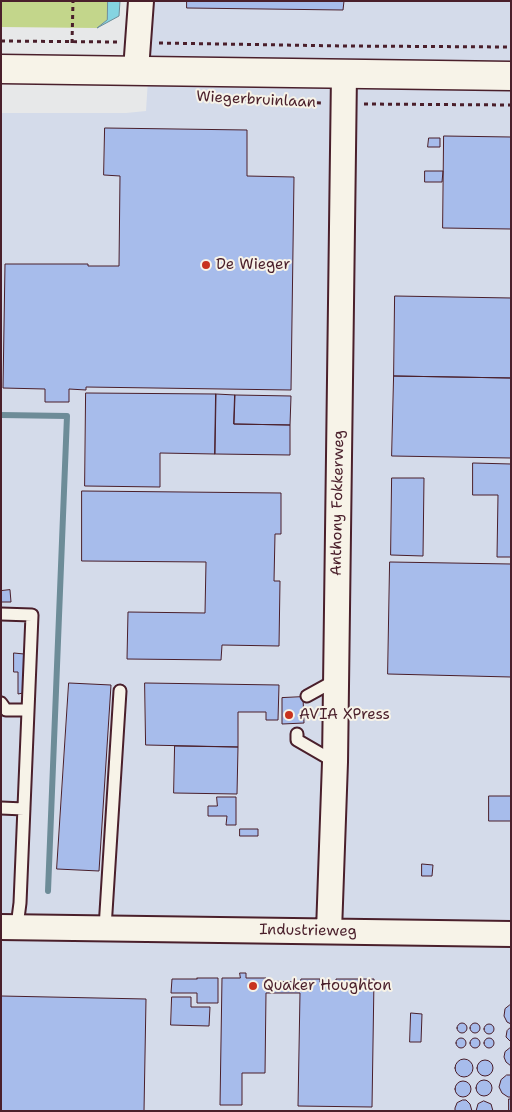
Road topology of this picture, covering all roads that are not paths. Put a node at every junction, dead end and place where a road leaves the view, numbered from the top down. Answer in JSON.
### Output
{"nodes":[{"id":1,"x":141,"y":1,"type":"edge"},
{"id":2,"x":1,"y":69,"type":"edge"},
{"id":3,"x":136,"y":70,"type":"junction"},
{"id":4,"x":344,"y":74,"type":"junction"},
{"id":5,"x":511,"y":76,"type":"edge"},
{"id":6,"x":1,"y":614,"type":"edge"},
{"id":7,"x":336,"y":680,"type":"junction"},
{"id":8,"x":120,"y":691,"type":"dead end"},
{"id":9,"x":306,"y":696,"type":"dead end"},
{"id":10,"x":1,"y":704,"type":"edge"},
{"id":11,"x":28,"y":710,"type":"junction"},
{"id":12,"x":297,"y":734,"type":"dead end"},
{"id":13,"x":335,"y":762,"type":"junction"},
{"id":14,"x":1,"y":808,"type":"edge"},
{"id":15,"x":24,"y":809,"type":"junction"},
{"id":16,"x":9,"y":926,"type":"edge"},
{"id":17,"x":105,"y":928,"type":"junction"},
{"id":18,"x":329,"y":931,"type":"junction"},
{"id":19,"x":511,"y":934,"type":"edge"}],
"edges":[{"from":1,"to":3,"type":"street"},
{"from":2,"to":3,"type":"street","name":"Wiegerbruinlaan"},
{"from":3,"to":4,"type":"street","name":"Wiegerbruinlaan"},
{"from":4,"to":5,"type":"street","name":"Wiegerbruinlaan"},
{"from":4,"to":7,"type":"street","name":"Anthony Fokkerweg"},
{"from":6,"to":11,"type":"lane","name":"Industrieweg"},
{"from":7,"to":9,"type":"lane"},
{"from":7,"to":13,"type":"street","name":"Anthony Fokkerweg"},
{"from":8,"to":17,"type":"lane"},
{"from":10,"to":11,"type":"lane"},
{"from":11,"to":15,"type":"lane","name":"Industrieweg"},
{"from":12,"to":13,"type":"lane"},
{"from":13,"to":18,"type":"street","name":"Anthony Fokkerweg"},
{"from":14,"to":15,"type":"lane"},
{"from":15,"to":16,"type":"lane","name":"Industrieweg"},
{"from":16,"to":17,"type":"street","name":"Industrieweg"},
{"from":17,"to":18,"type":"street","name":"Industrieweg"},
{"from":18,"to":19,"type":"street","name":"Industrieweg"}]}
